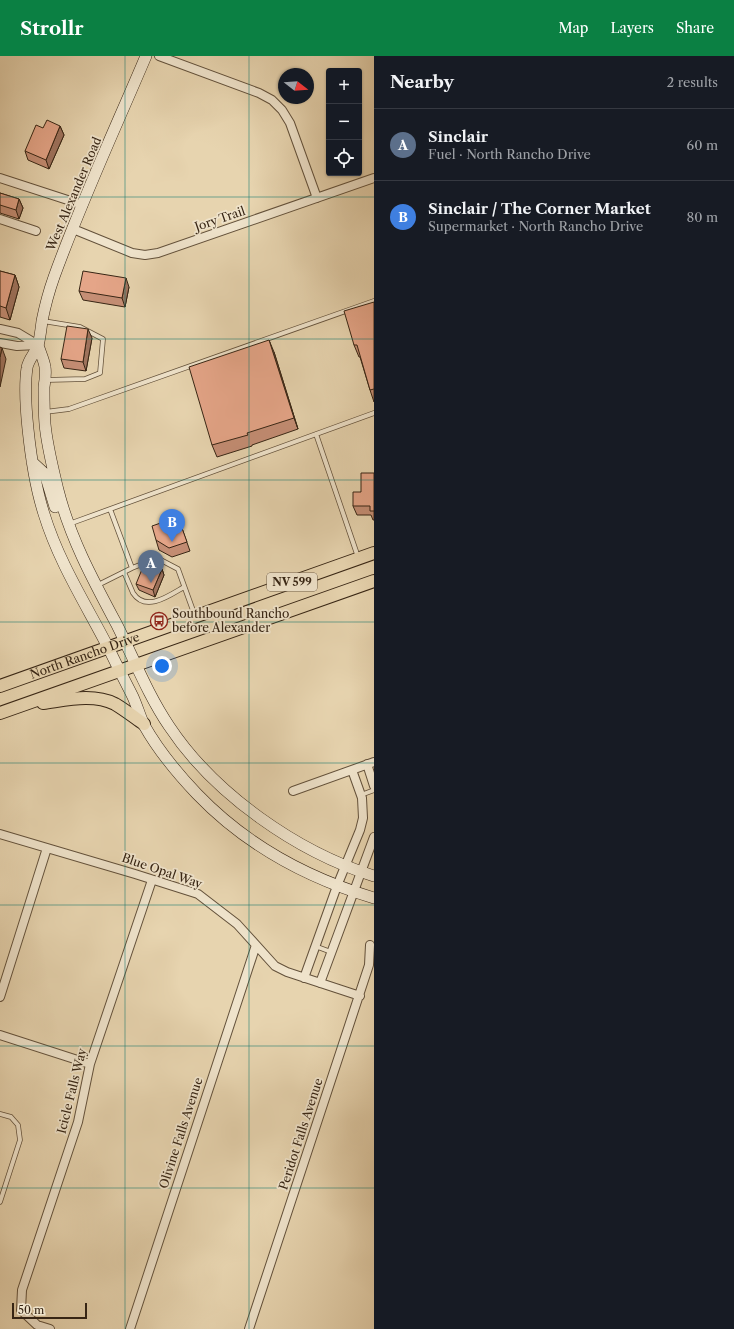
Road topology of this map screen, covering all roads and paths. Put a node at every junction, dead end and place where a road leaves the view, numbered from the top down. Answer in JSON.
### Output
{"nodes":[{"id":1,"x":146,"y":56,"type":"edge"},
{"id":2,"x":159,"y":56,"type":"edge"},
{"id":3,"x":0,"y":178,"type":"edge"},
{"id":4,"x":374,"y":178,"type":"edge"},
{"id":5,"x":317,"y":198,"type":"junction"},
{"id":6,"x":83,"y":205,"type":"junction"},
{"id":7,"x":0,"y":218,"type":"edge"},
{"id":8,"x":73,"y":229,"type":"junction"},
{"id":9,"x":36,"y":231,"type":"dead end"},
{"id":10,"x":374,"y":301,"type":"edge"},
{"id":11,"x":42,"y":321,"type":"junction"},
{"id":12,"x":0,"y":329,"type":"edge"},
{"id":13,"x":0,"y":343,"type":"edge"},
{"id":14,"x":38,"y":345,"type":"junction"},
{"id":15,"x":45,"y":380,"type":"junction"},
{"id":16,"x":44,"y":412,"type":"junction"},
{"id":17,"x":374,"y":413,"type":"edge"},
{"id":18,"x":316,"y":434,"type":"junction"},
{"id":19,"x":32,"y":462,"type":"junction"},
{"id":20,"x":110,"y":509,"type":"junction"},
{"id":21,"x":69,"y":524,"type":"junction"},
{"id":22,"x":374,"y":553,"type":"edge"},
{"id":23,"x":359,"y":559,"type":"junction"},
{"id":24,"x":132,"y":568,"type":"junction"},
{"id":25,"x":124,"y":572,"type":"junction"},
{"id":26,"x":374,"y":581,"type":"edge"},
{"id":27,"x":96,"y":585,"type":"junction"},
{"id":28,"x":184,"y":587,"type":"junction"},
{"id":29,"x":195,"y":616,"type":"junction"},
{"id":30,"x":125,"y":642,"type":"junction"},
{"id":31,"x":108,"y":648,"type":"junction"},
{"id":32,"x":137,"y":664,"type":"junction"},
{"id":33,"x":120,"y":671,"type":"junction"},
{"id":34,"x":0,"y":686,"type":"edge"},
{"id":35,"x":20,"y":706,"type":"junction"},
{"id":36,"x":0,"y":713,"type":"edge"},
{"id":37,"x":144,"y":724,"type":"junction"},
{"id":38,"x":371,"y":763,"type":"edge"},
{"id":39,"x":352,"y":770,"type":"junction"},
{"id":40,"x":374,"y":786,"type":"edge"},
{"id":41,"x":374,"y":790,"type":"edge"},
{"id":42,"x":293,"y":791,"type":"dead end"},
{"id":43,"x":361,"y":795,"type":"junction"},
{"id":44,"x":0,"y":834,"type":"edge"},
{"id":45,"x":374,"y":837,"type":"edge"},
{"id":46,"x":47,"y":848,"type":"junction"},
{"id":47,"x":345,"y":866,"type":"junction"},
{"id":48,"x":361,"y":872,"type":"junction"},
{"id":49,"x":374,"y":876,"type":"edge"},
{"id":50,"x":152,"y":880,"type":"junction"},
{"id":51,"x":337,"y":886,"type":"junction"},
{"id":52,"x":353,"y":892,"type":"junction"},
{"id":53,"x":374,"y":898,"type":"edge"},
{"id":54,"x":256,"y":945,"type":"junction"},
{"id":55,"x":315,"y":946,"type":"junction"},
{"id":56,"x":370,"y":946,"type":"dead end"},
{"id":57,"x":331,"y":952,"type":"junction"},
{"id":58,"x":304,"y":978,"type":"junction"},
{"id":59,"x":320,"y":983,"type":"junction"},
{"id":60,"x":360,"y":996,"type":"junction"},
{"id":61,"x":0,"y":997,"type":"edge"},
{"id":62,"x":0,"y":1035,"type":"edge"},
{"id":63,"x":90,"y":1064,"type":"junction"},
{"id":64,"x":0,"y":1114,"type":"edge"},
{"id":65,"x":0,"y":1202,"type":"edge"},
{"id":66,"x":50,"y":1329,"type":"edge"},
{"id":67,"x":130,"y":1329,"type":"edge"},
{"id":68,"x":249,"y":1329,"type":"edge"}],
"edges":[{"from":1,"to":6,"type":"main road","name":"West Alexander Road"},
{"from":2,"to":5,"type":"street"},
{"from":3,"to":6,"type":"street"},
{"from":4,"to":5,"type":"street","name":"Jory Trail"},
{"from":5,"to":8,"type":"street","name":"Jory Trail"},
{"from":6,"to":8,"type":"main road","name":"West Alexander Road"},
{"from":7,"to":9,"type":"street"},
{"from":8,"to":11,"type":"main road","name":"West Alexander Road"},
{"from":10,"to":16,"type":"lane"},
{"from":11,"to":14,"type":"main road","name":"West Alexander Road"},
{"from":11,"to":15,"type":"lane"},
{"from":12,"to":14,"type":"street"},
{"from":13,"to":14,"type":"street"},
{"from":14,"to":15,"type":"main road","name":"West Alexander Road"},
{"from":14,"to":19,"type":"main road","name":"West Alexander Road"},
{"from":15,"to":16,"type":"main road","name":"West Alexander Road"},
{"from":16,"to":21,"type":"main road","name":"West Alexander Road"},
{"from":17,"to":18,"type":"lane"},
{"from":18,"to":20,"type":"lane"},
{"from":18,"to":23,"type":"lane"},
{"from":19,"to":21,"type":"main road"},
{"from":19,"to":31,"type":"main road","name":"West Alexander Road"},
{"from":20,"to":21,"type":"lane"},
{"from":20,"to":24,"type":"lane"},
{"from":21,"to":27,"type":"main road","name":"West Alexander Road"},
{"from":22,"to":23,"type":"main road","name":"North Rancho Drive","number":"NV 599"},
{"from":23,"to":29,"type":"main road","name":"North Rancho Drive","number":"NV 599"},
{"from":24,"to":25,"type":"lane"},
{"from":24,"to":28,"type":"lane"},
{"from":25,"to":27,"type":"lane"},
{"from":25,"to":28,"type":"lane"},
{"from":26,"to":32,"type":"main road","name":"North Rancho Drive","number":"NV 599"},
{"from":27,"to":30,"type":"main road","name":"West Alexander Road"},
{"from":28,"to":29,"type":"lane"},
{"from":29,"to":30,"type":"main road","name":"North Rancho Drive","number":"NV 599"},
{"from":30,"to":31,"type":"main road","name":"North Rancho Drive","number":"NV 599"},
{"from":30,"to":32,"type":"main road","name":"West Alexander Road"},
{"from":31,"to":33,"type":"main road","name":"West Alexander Road"},
{"from":31,"to":34,"type":"main road","name":"North Rancho Drive","number":"NV 599"},
{"from":32,"to":33,"type":"main road","name":"North Rancho Drive","number":"NV 599"},
{"from":32,"to":47,"type":"main road","name":"West Alexander Road"},
{"from":33,"to":35,"type":"main road","name":"North Rancho Drive","number":"NV 599"},
{"from":33,"to":37,"type":"main road","name":"West Alexander Road"},
{"from":35,"to":36,"type":"main road","name":"North Rancho Drive","number":"NV 599"},
{"from":35,"to":37,"type":"main road"},
{"from":37,"to":51,"type":"main road","name":"West Alexander Road"},
{"from":38,"to":39,"type":"street"},
{"from":38,"to":40,"type":"street"},
{"from":39,"to":42,"type":"street"},
{"from":39,"to":43,"type":"street"},
{"from":41,"to":43,"type":"lane"},
{"from":43,"to":47,"type":"street"},
{"from":44,"to":46,"type":"street","name":"Blue Opal Way"},
{"from":45,"to":48,"type":"street"},
{"from":46,"to":50,"type":"street","name":"Blue Opal Way"},
{"from":46,"to":61,"type":"street"},
{"from":47,"to":48,"type":"main road","name":"West Alexander Road"},
{"from":47,"to":51,"type":"street"},
{"from":48,"to":49,"type":"main road","name":"West Alexander Road"},
{"from":48,"to":52,"type":"street"},
{"from":50,"to":54,"type":"street","name":"Blue Opal Way"},
{"from":50,"to":63,"type":"street","name":"Icicle Falls Way"},
{"from":51,"to":52,"type":"main road","name":"West Alexander Road"},
{"from":51,"to":55,"type":"street"},
{"from":52,"to":53,"type":"main road","name":"West Alexander Road"},
{"from":52,"to":57,"type":"street"},
{"from":54,"to":58,"type":"street","name":"Blue Opal Way"},
{"from":54,"to":67,"type":"street","name":"Olivine Falls Avenue"},
{"from":55,"to":57,"type":"lane"},
{"from":55,"to":58,"type":"street"},
{"from":56,"to":60,"type":"street","name":"Peridot Falls Avenue"},
{"from":57,"to":59,"type":"street"},
{"from":58,"to":59,"type":"street","name":"Blue Opal Way"},
{"from":59,"to":60,"type":"street","name":"Blue Opal Way"},
{"from":60,"to":68,"type":"street","name":"Peridot Falls Avenue"},
{"from":62,"to":63,"type":"street"},
{"from":63,"to":66,"type":"street","name":"Icicle Falls Way"},
{"from":64,"to":65,"type":"lane"}]}
